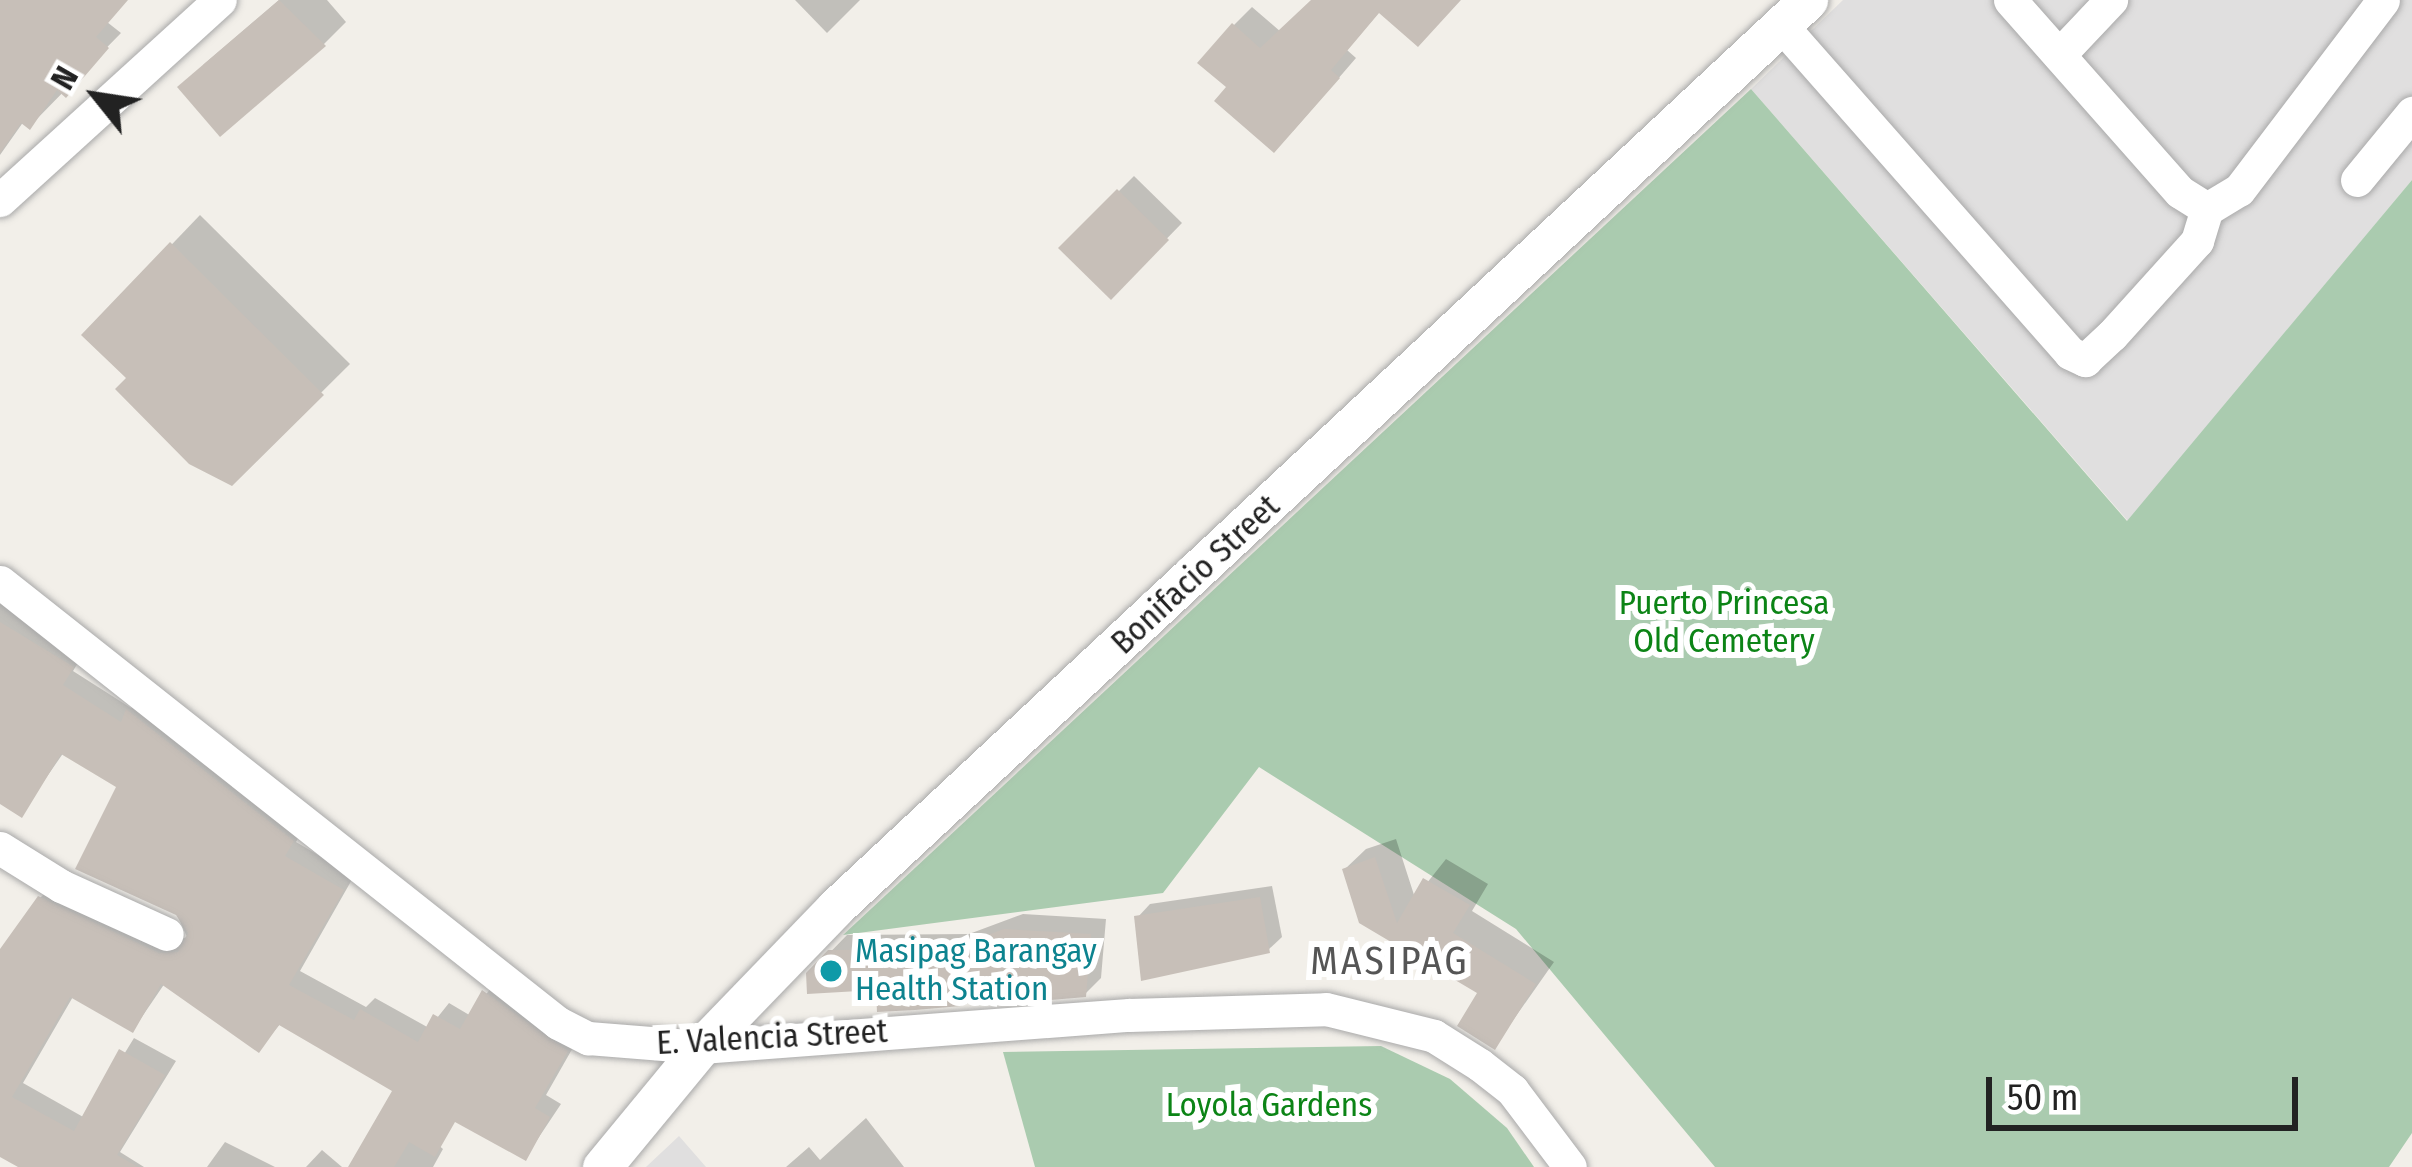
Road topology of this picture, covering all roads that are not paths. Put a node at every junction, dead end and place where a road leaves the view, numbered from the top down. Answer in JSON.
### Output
{"nodes":[{"id":1,"x":220,"y":0,"type":"edge"},
{"id":2,"x":2010,"y":0,"type":"edge"},
{"id":3,"x":2111,"y":0,"type":"edge"},
{"id":4,"x":2383,"y":0,"type":"edge"},
{"id":5,"x":1794,"y":13,"type":"edge"},
{"id":6,"x":2059,"y":56,"type":"junction"},
{"id":7,"x":2412,"y":113,"type":"edge"},
{"id":8,"x":2356,"y":180,"type":"dead end"},
{"id":9,"x":0,"y":200,"type":"edge"},
{"id":10,"x":2207,"y":209,"type":"junction"},
{"id":11,"x":0,"y":582,"type":"edge"},
{"id":12,"x":0,"y":848,"type":"edge"},
{"id":13,"x":167,"y":934,"type":"dead end"},
{"id":14,"x":701,"y":1048,"type":"junction"},
{"id":15,"x":602,"y":1167,"type":"edge"},
{"id":16,"x":1570,"y":1167,"type":"edge"}],
"edges":[{"from":1,"to":9,"type":"street"},
{"from":2,"to":6,"type":"street"},
{"from":3,"to":6,"type":"street"},
{"from":4,"to":10,"type":"street"},
{"from":5,"to":10,"type":"street"},
{"from":5,"to":14,"type":"street","name":"Bonifacio Street"},
{"from":6,"to":10,"type":"street"},
{"from":7,"to":8,"type":"street"},
{"from":11,"to":14,"type":"street","name":"E. Valencia Street"},
{"from":12,"to":13,"type":"street"},
{"from":14,"to":15,"type":"street","name":"Bonifacio Street"},
{"from":14,"to":16,"type":"street","name":"E. Valencia Street"}]}
